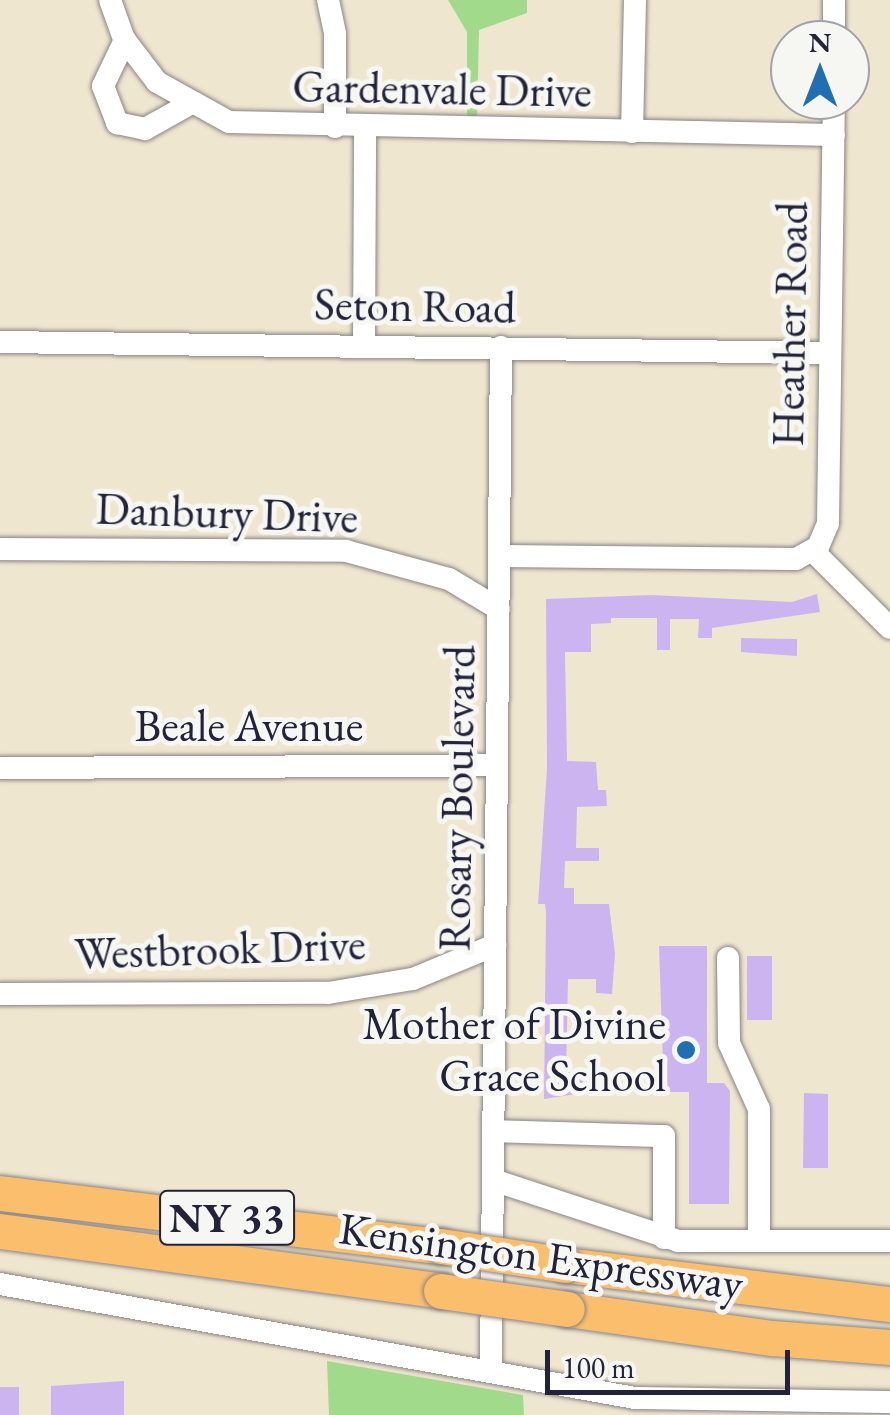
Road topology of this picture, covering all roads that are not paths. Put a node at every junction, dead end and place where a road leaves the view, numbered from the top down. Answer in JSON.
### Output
{"nodes":[{"id":1,"x":110,"y":0,"type":"edge"},
{"id":2,"x":328,"y":0,"type":"edge"},
{"id":3,"x":635,"y":0,"type":"edge"},
{"id":4,"x":125,"y":40,"type":"junction"},
{"id":5,"x":188,"y":104,"type":"junction"},
{"id":6,"x":834,"y":120,"type":"edge"},
{"id":7,"x":335,"y":127,"type":"junction"},
{"id":8,"x":365,"y":128,"type":"junction"},
{"id":9,"x":632,"y":132,"type":"junction"},
{"id":10,"x":834,"y":135,"type":"junction"},
{"id":11,"x":0,"y":342,"type":"edge"},
{"id":12,"x":364,"y":346,"type":"junction"},
{"id":13,"x":501,"y":347,"type":"junction"},
{"id":14,"x":830,"y":353,"type":"junction"},
{"id":15,"x":0,"y":549,"type":"edge"},
{"id":16,"x":816,"y":550,"type":"junction"},
{"id":17,"x":500,"y":556,"type":"junction"},
{"id":18,"x":499,"y":609,"type":"junction"},
{"id":19,"x":890,"y":628,"type":"edge"},
{"id":20,"x":498,"y":765,"type":"junction"},
{"id":21,"x":0,"y":768,"type":"edge"},
{"id":22,"x":496,"y":944,"type":"junction"},
{"id":23,"x":728,"y":958,"type":"dead end"},
{"id":24,"x":0,"y":994,"type":"edge"},
{"id":25,"x":493,"y":1131,"type":"junction"},
{"id":26,"x":492,"y":1180,"type":"junction"},
{"id":27,"x":0,"y":1193,"type":"edge"},
{"id":28,"x":0,"y":1231,"type":"edge"},
{"id":29,"x":664,"y":1238,"type":"junction"},
{"id":30,"x":758,"y":1240,"type":"junction"},
{"id":31,"x":890,"y":1242,"type":"edge"},
{"id":32,"x":0,"y":1284,"type":"edge"},
{"id":33,"x":890,"y":1304,"type":"edge"},
{"id":34,"x":881,"y":1348,"type":"edge"},
{"id":35,"x":490,"y":1369,"type":"junction"},
{"id":36,"x":890,"y":1402,"type":"edge"},
{"id":37,"x":610,"y":1404,"type":"edge"},
{"id":38,"x":702,"y":1408,"type":"edge"}],
"edges":[{"from":1,"to":4,"type":"street","name":"Gardenvale Drive"},
{"from":2,"to":7,"type":"street"},
{"from":3,"to":9,"type":"street"},
{"from":4,"to":5,"type":"street","name":"Gardenvale Drive"},
{"from":4,"to":5,"type":"street"},
{"from":5,"to":7,"type":"street","name":"Gardenvale Drive"},
{"from":6,"to":10,"type":"street","name":"Heather Road"},
{"from":7,"to":8,"type":"street","name":"Gardenvale Drive"},
{"from":8,"to":9,"type":"street","name":"Gardenvale Drive"},
{"from":8,"to":12,"type":"street"},
{"from":9,"to":10,"type":"street","name":"Gardenvale Drive"},
{"from":10,"to":14,"type":"street","name":"Heather Road"},
{"from":11,"to":12,"type":"street","name":"Seton Road"},
{"from":12,"to":13,"type":"street","name":"Seton Road"},
{"from":13,"to":14,"type":"street","name":"Seton Road"},
{"from":13,"to":17,"type":"street","name":"Rosary Boulevard"},
{"from":14,"to":16,"type":"street","name":"Heather Road"},
{"from":15,"to":18,"type":"street","name":"Danbury Drive"},
{"from":16,"to":17,"type":"street"},
{"from":16,"to":19,"type":"street"},
{"from":17,"to":18,"type":"street","name":"Rosary Boulevard"},
{"from":18,"to":20,"type":"street","name":"Rosary Boulevard"},
{"from":20,"to":21,"type":"street","name":"Beale Avenue"},
{"from":20,"to":22,"type":"street","name":"Rosary Boulevard"},
{"from":22,"to":24,"type":"street","name":"Westbrook Drive"},
{"from":22,"to":25,"type":"street","name":"Rosary Boulevard"},
{"from":23,"to":30,"type":"street"},
{"from":25,"to":26,"type":"street","name":"Rosary Boulevard"},
{"from":25,"to":29,"type":"street"},
{"from":26,"to":29,"type":"street"},
{"from":26,"to":35,"type":"street","name":"Rosary Boulevard"},
{"from":27,"to":33,"type":"highway","name":"Kensington Expressway","number":"NY 33","bridge":true},
{"from":28,"to":34,"type":"highway","name":"Kensington Expressway","number":"NY 33","bridge":true},
{"from":29,"to":30,"type":"street"},
{"from":30,"to":31,"type":"street"},
{"from":32,"to":35,"type":"street"},
{"from":35,"to":37,"type":"street"},
{"from":36,"to":38,"type":"street"},
{"from":37,"to":38,"type":"street"}]}
